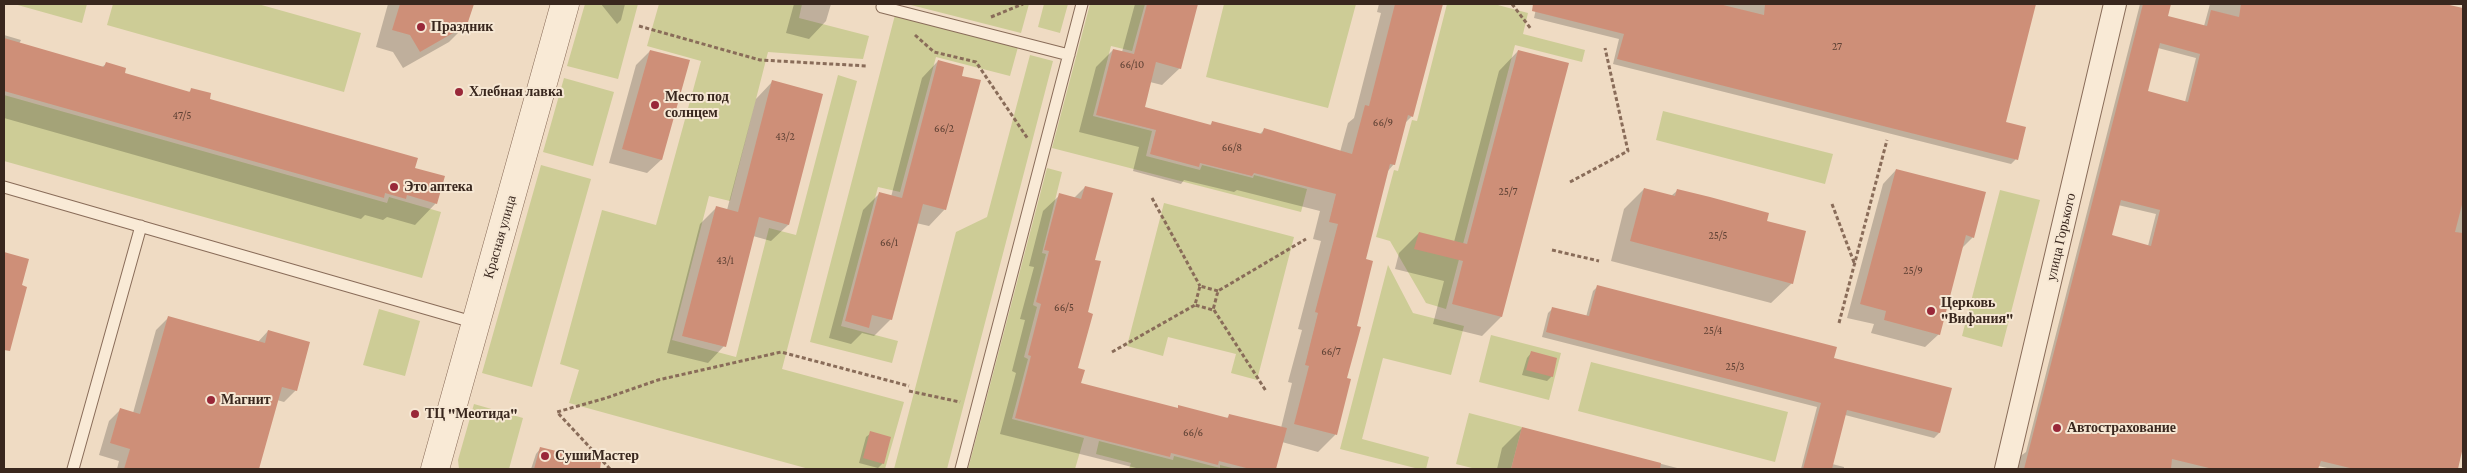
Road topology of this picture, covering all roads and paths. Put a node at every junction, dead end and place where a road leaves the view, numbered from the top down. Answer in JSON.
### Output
{"nodes":[{"id":1,"x":565,"y":4,"type":"edge"},
{"id":2,"x":883,"y":4,"type":"edge"},
{"id":3,"x":1082,"y":4,"type":"edge"},
{"id":4,"x":1512,"y":4,"type":"edge"},
{"id":5,"x":2115,"y":4,"type":"edge"},
{"id":6,"x":639,"y":26,"type":"dead end"},
{"id":7,"x":1531,"y":29,"type":"dead end"},
{"id":8,"x":1605,"y":48,"type":"dead end"},
{"id":9,"x":934,"y":52,"type":"dead end"},
{"id":10,"x":1069,"y":55,"type":"junction"},
{"id":11,"x":867,"y":66,"type":"dead end"},
{"id":12,"x":1887,"y":140,"type":"dead end"},
{"id":13,"x":1042,"y":159,"type":"junction"},
{"id":14,"x":1570,"y":182,"type":"dead end"},
{"id":15,"x":4,"y":187,"type":"edge"},
{"id":16,"x":1152,"y":198,"type":"dead end"},
{"id":17,"x":1832,"y":204,"type":"dead end"},
{"id":18,"x":141,"y":226,"type":"junction"},
{"id":19,"x":1306,"y":239,"type":"dead end"},
{"id":20,"x":1552,"y":250,"type":"dead end"},
{"id":21,"x":1599,"y":262,"type":"dead end"},
{"id":22,"x":1855,"y":265,"type":"junction"},
{"id":23,"x":1200,"y":286,"type":"junction"},
{"id":24,"x":1218,"y":291,"type":"junction"},
{"id":25,"x":1195,"y":305,"type":"junction"},
{"id":26,"x":1213,"y":310,"type":"junction"},
{"id":27,"x":476,"y":323,"type":"junction"},
{"id":28,"x":1839,"y":323,"type":"dead end"},
{"id":29,"x":1112,"y":352,"type":"dead end"},
{"id":30,"x":909,"y":386,"type":"dead end"},
{"id":31,"x":909,"y":391,"type":"dead end"},
{"id":32,"x":1266,"y":391,"type":"dead end"},
{"id":33,"x":978,"y":407,"type":"junction"},
{"id":34,"x":73,"y":469,"type":"edge"},
{"id":35,"x":435,"y":469,"type":"edge"},
{"id":36,"x":610,"y":469,"type":"edge"},
{"id":37,"x":961,"y":469,"type":"edge"},
{"id":38,"x":2006,"y":469,"type":"edge"}],
"edges":[{"from":1,"to":27,"type":"street","name":"Красная улица"},
{"from":2,"to":10,"type":"lane"},
{"from":3,"to":10,"type":"lane"},
{"from":4,"to":7,"type":"path"},
{"from":5,"to":38,"type":"street","name":"улица Горького"},
{"from":6,"to":11,"type":"path"},
{"from":8,"to":14,"type":"path"},
{"from":9,"to":13,"type":"path"},
{"from":10,"to":13,"type":"lane"},
{"from":12,"to":22,"type":"path"},
{"from":13,"to":33,"type":"lane"},
{"from":15,"to":18,"type":"lane"},
{"from":16,"to":23,"type":"path"},
{"from":17,"to":22,"type":"path"},
{"from":18,"to":27,"type":"lane"},
{"from":18,"to":34,"type":"lane"},
{"from":19,"to":24,"type":"path"},
{"from":20,"to":21,"type":"path"},
{"from":22,"to":28,"type":"path"},
{"from":23,"to":24,"type":"path"},
{"from":23,"to":25,"type":"path"},
{"from":24,"to":26,"type":"path"},
{"from":25,"to":26,"type":"path"},
{"from":25,"to":29,"type":"path"},
{"from":26,"to":32,"type":"path"},
{"from":27,"to":35,"type":"street","name":"Красная улица"},
{"from":30,"to":36,"type":"path"},
{"from":31,"to":33,"type":"path"},
{"from":33,"to":37,"type":"lane"}]}
